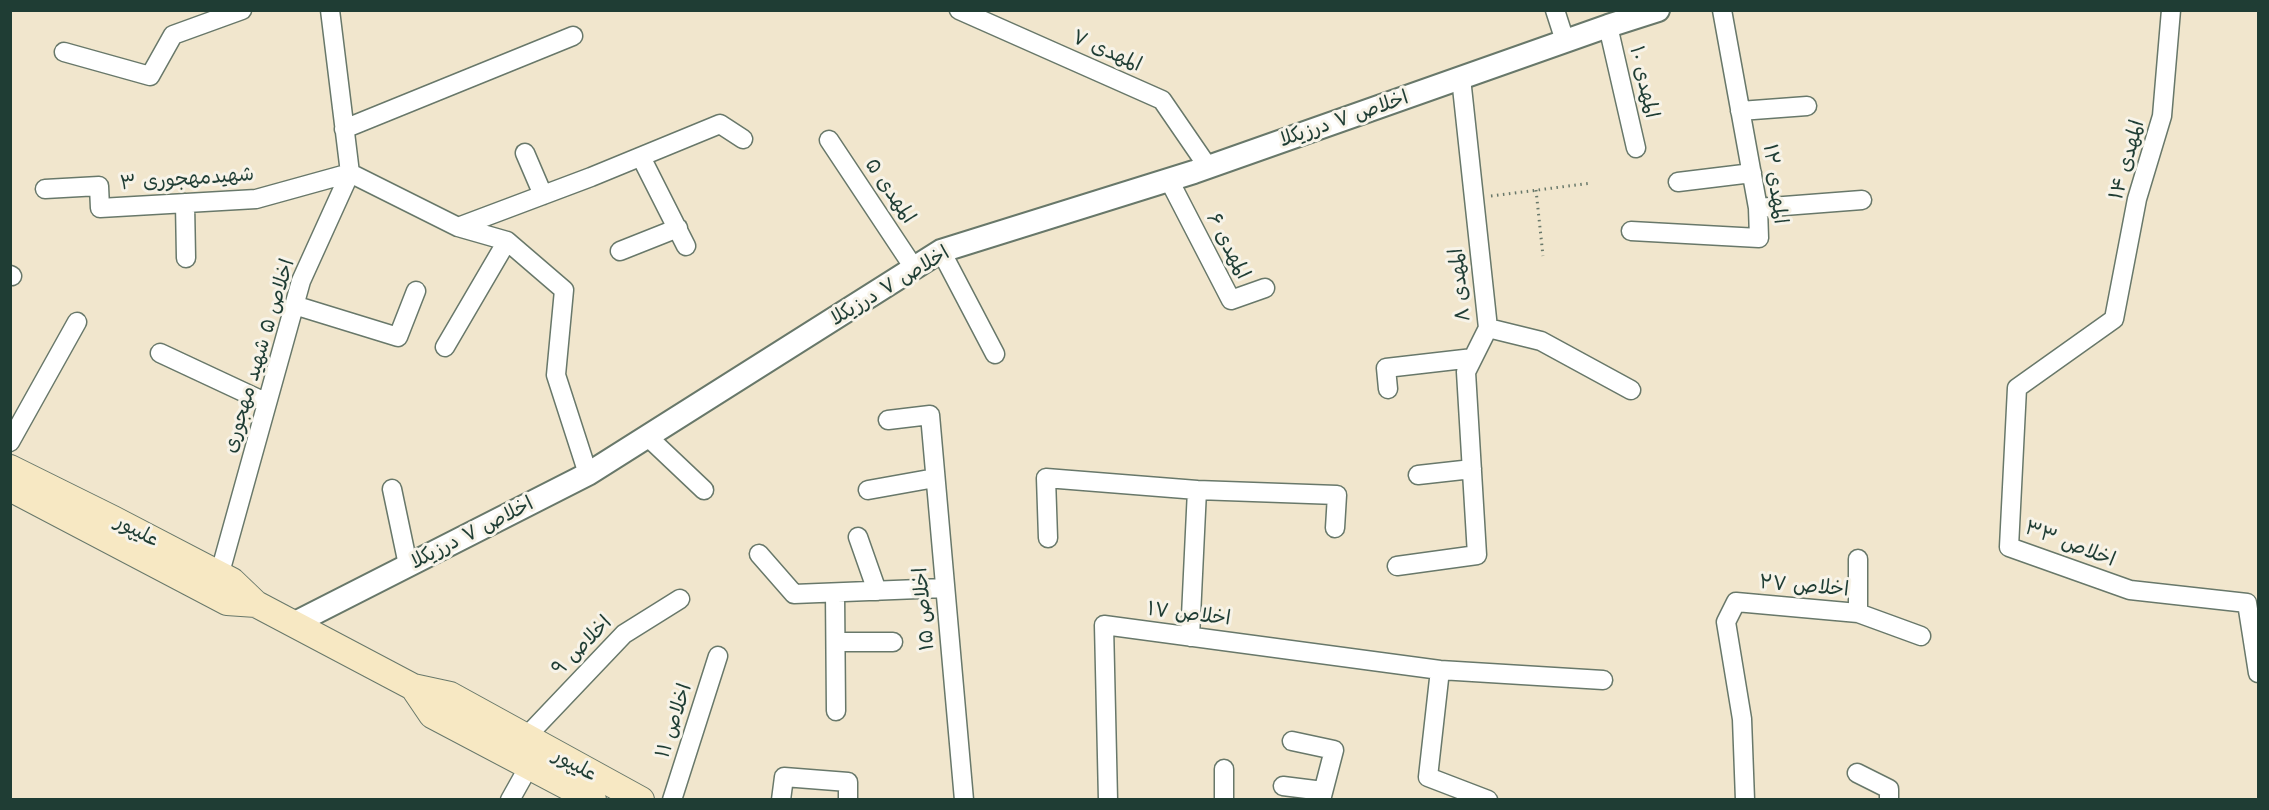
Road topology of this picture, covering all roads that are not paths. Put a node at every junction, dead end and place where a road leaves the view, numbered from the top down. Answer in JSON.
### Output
{"nodes":[{"id":1,"x":242,"y":10,"type":"edge"},
{"id":2,"x":330,"y":10,"type":"edge"},
{"id":3,"x":1555,"y":10,"type":"edge"},
{"id":4,"x":1722,"y":10,"type":"edge"},
{"id":5,"x":2171,"y":10,"type":"edge"},
{"id":6,"x":966,"y":12,"type":"edge"},
{"id":7,"x":1649,"y":12,"type":"edge"},
{"id":8,"x":1608,"y":26,"type":"junction"},
{"id":9,"x":573,"y":36,"type":"dead end"},
{"id":10,"x":1565,"y":41,"type":"junction"},
{"id":11,"x":64,"y":52,"type":"dead end"},
{"id":12,"x":1461,"y":78,"type":"junction"},
{"id":13,"x":1807,"y":106,"type":"dead end"},
{"id":14,"x":1740,"y":111,"type":"junction"},
{"id":15,"x":344,"y":129,"type":"junction"},
{"id":16,"x":743,"y":139,"type":"dead end"},
{"id":17,"x":829,"y":140,"type":"dead end"},
{"id":18,"x":1636,"y":148,"type":"dead end"},
{"id":19,"x":525,"y":153,"type":"dead end"},
{"id":20,"x":641,"y":157,"type":"junction"},
{"id":21,"x":1208,"y":167,"type":"junction"},
{"id":22,"x":350,"y":173,"type":"junction"},
{"id":23,"x":1752,"y":173,"type":"junction"},
{"id":24,"x":1169,"y":180,"type":"junction"},
{"id":25,"x":1677,"y":182,"type":"dead end"},
{"id":26,"x":45,"y":189,"type":"dead end"},
{"id":27,"x":543,"y":195,"type":"junction"},
{"id":28,"x":1862,"y":200,"type":"dead end"},
{"id":29,"x":185,"y":203,"type":"junction"},
{"id":30,"x":1758,"y":208,"type":"junction"},
{"id":31,"x":458,"y":227,"type":"junction"},
{"id":32,"x":678,"y":228,"type":"junction"},
{"id":33,"x":1631,"y":231,"type":"dead end"},
{"id":34,"x":507,"y":241,"type":"junction"},
{"id":35,"x":686,"y":246,"type":"dead end"},
{"id":36,"x":620,"y":251,"type":"dead end"},
{"id":37,"x":941,"y":251,"type":"junction"},
{"id":38,"x":186,"y":258,"type":"dead end"},
{"id":39,"x":914,"y":268,"type":"junction"},
{"id":40,"x":1265,"y":288,"type":"dead end"},
{"id":41,"x":416,"y":291,"type":"dead end"},
{"id":42,"x":294,"y":305,"type":"junction"},
{"id":43,"x":2114,"y":319,"type":"joint"},
{"id":44,"x":78,"y":322,"type":"dead end"},
{"id":45,"x":1488,"y":328,"type":"junction"},
{"id":46,"x":445,"y":347,"type":"dead end"},
{"id":47,"x":160,"y":353,"type":"dead end"},
{"id":48,"x":995,"y":354,"type":"dead end"},
{"id":49,"x":1473,"y":358,"type":"junction"},
{"id":50,"x":1388,"y":390,"type":"dead end"},
{"id":51,"x":1631,"y":390,"type":"dead end"},
{"id":52,"x":267,"y":403,"type":"junction"},
{"id":53,"x":888,"y":420,"type":"dead end"},
{"id":54,"x":648,"y":437,"type":"junction"},
{"id":55,"x":10,"y":442,"type":"edge"},
{"id":56,"x":10,"y":468,"type":"edge"},
{"id":57,"x":1472,"y":469,"type":"junction"},
{"id":58,"x":588,"y":474,"type":"junction"},
{"id":59,"x":1418,"y":475,"type":"dead end"},
{"id":60,"x":935,"y":478,"type":"junction"},
{"id":61,"x":10,"y":488,"type":"edge"},
{"id":62,"x":392,"y":489,"type":"dead end"},
{"id":63,"x":704,"y":490,"type":"dead end"},
{"id":64,"x":868,"y":490,"type":"dead end"},
{"id":65,"x":1197,"y":490,"type":"junction"},
{"id":66,"x":1335,"y":528,"type":"dead end"},
{"id":67,"x":858,"y":537,"type":"dead end"},
{"id":68,"x":1048,"y":538,"type":"dead end"},
{"id":69,"x":759,"y":554,"type":"dead end"},
{"id":70,"x":1858,"y":559,"type":"dead end"},
{"id":71,"x":408,"y":565,"type":"junction"},
{"id":72,"x":1397,"y":566,"type":"dead end"},
{"id":73,"x":219,"y":576,"type":"junction"},
{"id":74,"x":944,"y":588,"type":"junction"},
{"id":75,"x":877,"y":591,"type":"junction"},
{"id":76,"x":836,"y":593,"type":"junction"},
{"id":77,"x":680,"y":598,"type":"dead end"},
{"id":78,"x":256,"y":604,"type":"junction"},
{"id":79,"x":1858,"y":614,"type":"junction"},
{"id":80,"x":295,"y":623,"type":"junction"},
{"id":81,"x":1921,"y":636,"type":"dead end"},
{"id":82,"x":1190,"y":637,"type":"junction"},
{"id":83,"x":836,"y":642,"type":"junction"},
{"id":84,"x":893,"y":642,"type":"dead end"},
{"id":85,"x":718,"y":656,"type":"dead end"},
{"id":86,"x":1440,"y":670,"type":"junction"},
{"id":87,"x":2259,"y":673,"type":"edge"},
{"id":88,"x":1603,"y":680,"type":"dead end"},
{"id":89,"x":413,"y":687,"type":"junction"},
{"id":90,"x":836,"y":711,"type":"dead end"},
{"id":91,"x":526,"y":737,"type":"junction"},
{"id":92,"x":1292,"y":741,"type":"dead end"},
{"id":93,"x":529,"y":766,"type":"junction"},
{"id":94,"x":1224,"y":769,"type":"dead end"},
{"id":95,"x":1857,"y":773,"type":"dead end"},
{"id":96,"x":1283,"y":786,"type":"dead end"},
{"id":97,"x":1322,"y":795,"type":"edge"},
{"id":98,"x":510,"y":800,"type":"edge"},
{"id":99,"x":593,"y":800,"type":"edge"},
{"id":100,"x":641,"y":800,"type":"edge"},
{"id":101,"x":672,"y":800,"type":"edge"},
{"id":102,"x":781,"y":800,"type":"edge"},
{"id":103,"x":848,"y":800,"type":"edge"},
{"id":104,"x":964,"y":800,"type":"edge"},
{"id":105,"x":1108,"y":800,"type":"edge"},
{"id":106,"x":1224,"y":800,"type":"edge"},
{"id":107,"x":1488,"y":800,"type":"edge"},
{"id":108,"x":1745,"y":800,"type":"edge"},
{"id":109,"x":1889,"y":800,"type":"edge"}],
"edges":[{"from":1,"to":11,"type":"street"},
{"from":2,"to":15,"type":"street"},
{"from":3,"to":10,"type":"street"},
{"from":4,"to":14,"type":"street","name":"المهدی ۱۲"},
{"from":5,"to":43,"type":"street","name":"المهدی ۱۴"},
{"from":6,"to":21,"type":"street","name":"المهدی ۷"},
{"from":7,"to":8,"type":"street","name":"اخلاص ۷ درزیکلا"},
{"from":8,"to":10,"type":"street","name":"اخلاص ۷ درزیکلا"},
{"from":8,"to":18,"type":"street","name":"المهدی ۱۰"},
{"from":9,"to":15,"type":"street"},
{"from":10,"to":12,"type":"street","name":"اخلاص ۷ درزیکلا"},
{"from":12,"to":21,"type":"street","name":"اخلاص ۷ درزیکلا"},
{"from":12,"to":45,"type":"street","name":"المهدی ۸"},
{"from":13,"to":14,"type":"street"},
{"from":14,"to":23,"type":"street","name":"المهدی ۱۲"},
{"from":15,"to":22,"type":"street"},
{"from":16,"to":20,"type":"street"},
{"from":17,"to":39,"type":"street","name":"المهدی ۵"},
{"from":19,"to":27,"type":"street"},
{"from":20,"to":27,"type":"street"},
{"from":20,"to":32,"type":"street"},
{"from":21,"to":24,"type":"street","name":"اخلاص ۷ درزیکلا"},
{"from":22,"to":29,"type":"street","name":"شهیدمهجوری ۳"},
{"from":22,"to":31,"type":"street"},
{"from":22,"to":42,"type":"street","name":"اخلاص ۵ شهید مهجوری"},
{"from":23,"to":25,"type":"street"},
{"from":23,"to":30,"type":"street","name":"المهدی ۱۲"},
{"from":24,"to":37,"type":"street","name":"اخلاص ۷ درزیکلا"},
{"from":24,"to":40,"type":"street","name":"المهدی ۶"},
{"from":26,"to":29,"type":"street","name":"شهیدمهجوری ۳"},
{"from":27,"to":31,"type":"street"},
{"from":28,"to":30,"type":"street"},
{"from":29,"to":38,"type":"street"},
{"from":30,"to":33,"type":"street","name":"المهدی ۱۲"},
{"from":31,"to":34,"type":"street"},
{"from":32,"to":35,"type":"street"},
{"from":32,"to":36,"type":"street"},
{"from":34,"to":46,"type":"street"},
{"from":34,"to":58,"type":"street"},
{"from":37,"to":39,"type":"street","name":"اخلاص ۷ درزیکلا"},
{"from":37,"to":48,"type":"street"},
{"from":39,"to":54,"type":"street","name":"اخلاص ۷ درزیکلا"},
{"from":41,"to":42,"type":"street"},
{"from":42,"to":52,"type":"street","name":"اخلاص ۵ شهید مهجوری"},
{"from":43,"to":87,"type":"street","name":"اخلاص ۳۳"},
{"from":44,"to":55,"type":"street"},
{"from":45,"to":49,"type":"street","name":"المهدی ۸"},
{"from":45,"to":51,"type":"street"},
{"from":47,"to":52,"type":"street"},
{"from":49,"to":50,"type":"street"},
{"from":49,"to":57,"type":"street","name":"المهدی ۸"},
{"from":52,"to":73,"type":"street","name":"اخلاص ۵ شهید مهجوری"},
{"from":53,"to":60,"type":"street","name":"اخلاص ۱۵"},
{"from":54,"to":58,"type":"street","name":"اخلاص ۷ درزیکلا"},
{"from":54,"to":63,"type":"street"},
{"from":56,"to":73,"type":"main road","name":"علیپور"},
{"from":57,"to":59,"type":"street"},
{"from":57,"to":72,"type":"street","name":"المهدی ۸"},
{"from":58,"to":71,"type":"street","name":"اخلاص ۷ درزیکلا"},
{"from":60,"to":64,"type":"street"},
{"from":60,"to":74,"type":"street","name":"اخلاص ۱۵"},
{"from":61,"to":78,"type":"main road","name":"علیپور"},
{"from":62,"to":71,"type":"street"},
{"from":65,"to":66,"type":"street"},
{"from":65,"to":68,"type":"street"},
{"from":65,"to":82,"type":"street"},
{"from":67,"to":75,"type":"street"},
{"from":69,"to":76,"type":"street"},
{"from":70,"to":79,"type":"street"},
{"from":71,"to":80,"type":"street","name":"اخلاص ۷ درزیکلا"},
{"from":73,"to":78,"type":"main road","name":"علیپور"},
{"from":74,"to":75,"type":"street"},
{"from":74,"to":104,"type":"street","name":"اخلاص ۱۵"},
{"from":75,"to":76,"type":"street"},
{"from":76,"to":83,"type":"street"},
{"from":77,"to":91,"type":"street","name":"اخلاص ۹"},
{"from":78,"to":80,"type":"main road","name":"علیپور"},
{"from":79,"to":81,"type":"street","name":"اخلاص ۲۷"},
{"from":79,"to":108,"type":"street","name":"اخلاص ۲۷"},
{"from":80,"to":89,"type":"main road","name":"علیپور"},
{"from":82,"to":86,"type":"street","name":"اخلاص ۱۷"},
{"from":82,"to":105,"type":"street","name":"اخلاص ۱۷"},
{"from":83,"to":84,"type":"street"},
{"from":83,"to":90,"type":"street"},
{"from":85,"to":101,"type":"street","name":"اخلاص ۱۱"},
{"from":86,"to":88,"type":"street","name":"اخلاص ۱۷"},
{"from":86,"to":107,"type":"street"},
{"from":89,"to":91,"type":"main road","name":"علیپور"},
{"from":89,"to":93,"type":"main road","name":"علیپور"},
{"from":91,"to":100,"type":"main road","name":"علیپور"},
{"from":92,"to":97,"type":"street"},
{"from":93,"to":98,"type":"street"},
{"from":93,"to":99,"type":"main road","name":"علیپور"},
{"from":94,"to":106,"type":"street"},
{"from":95,"to":109,"type":"street"},
{"from":96,"to":97,"type":"street"},
{"from":102,"to":103,"type":"street"}]}
